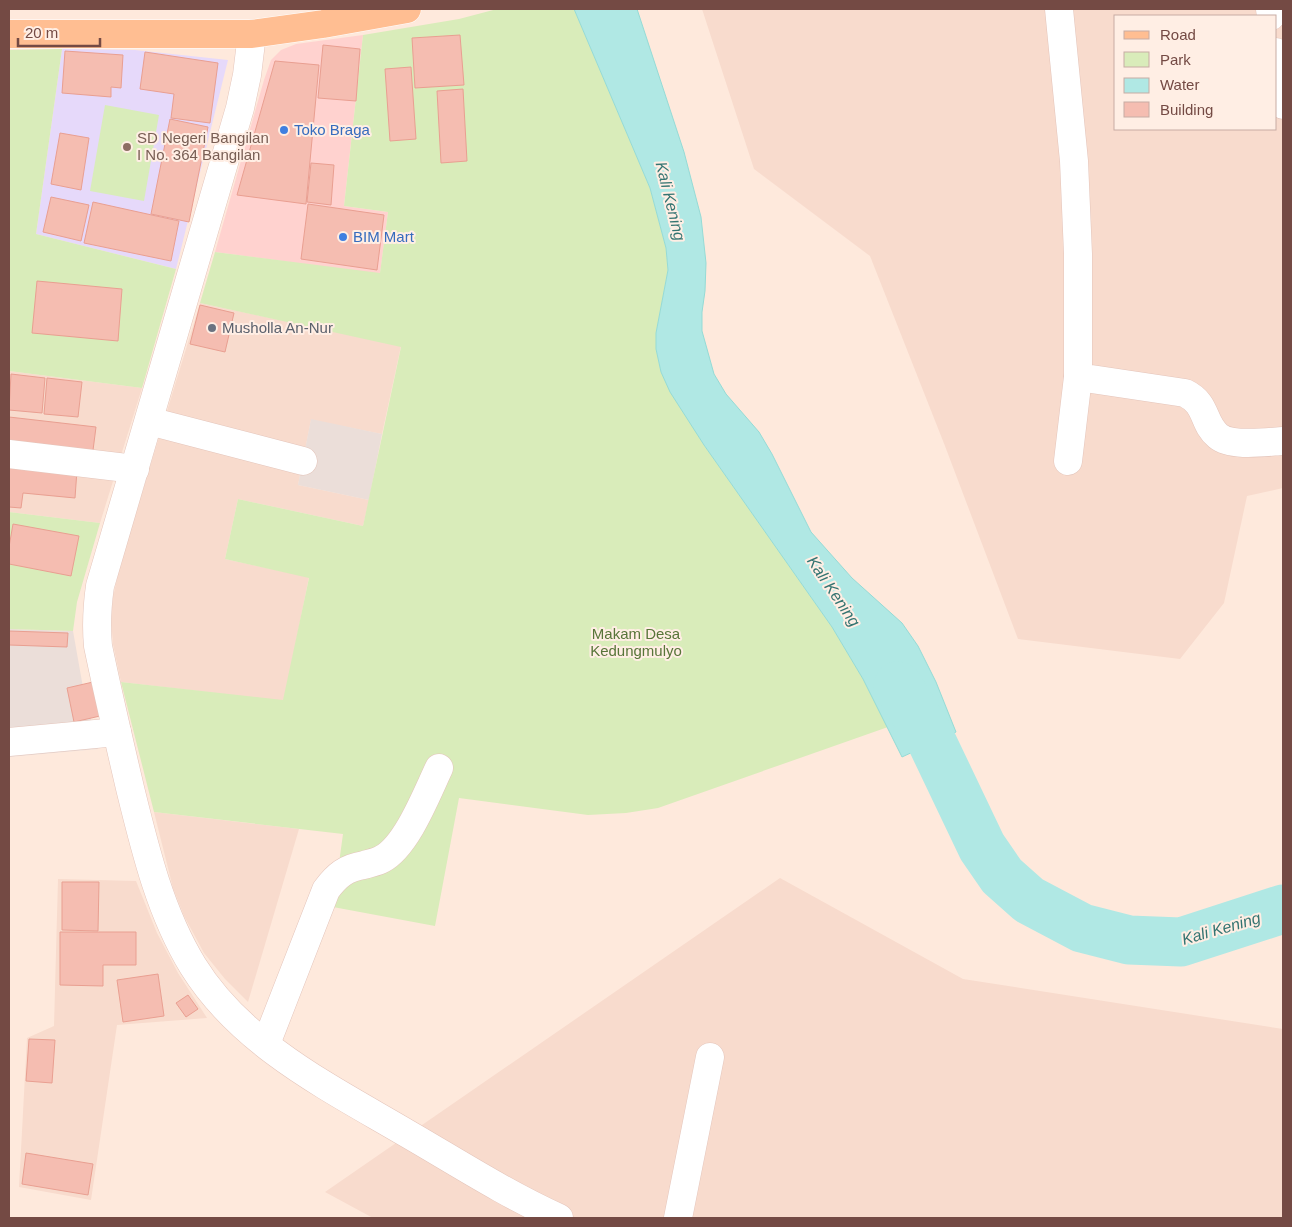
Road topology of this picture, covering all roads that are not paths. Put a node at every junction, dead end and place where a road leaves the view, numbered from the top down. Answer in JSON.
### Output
{"nodes":[{"id":1,"x":407,"y":9,"type":"edge"},
{"id":2,"x":1060,"y":9,"type":"edge"},
{"id":3,"x":9,"y":34,"type":"edge"},
{"id":4,"x":252,"y":34,"type":"junction"},
{"id":5,"x":1277,"y":60,"type":"edge"},
{"id":6,"x":1283,"y":106,"type":"edge"},
{"id":7,"x":1078,"y":377,"type":"junction"},
{"id":8,"x":149,"y":421,"type":"junction"},
{"id":9,"x":1283,"y":442,"type":"edge"},
{"id":10,"x":9,"y":454,"type":"edge"},
{"id":11,"x":302,"y":461,"type":"dead end"},
{"id":12,"x":1068,"y":462,"type":"dead end"},
{"id":13,"x":135,"y":469,"type":"junction"},
{"id":14,"x":117,"y":732,"type":"junction"},
{"id":15,"x":9,"y":742,"type":"edge"},
{"id":16,"x":439,"y":768,"type":"dead end"},
{"id":17,"x":266,"y":1044,"type":"junction"},
{"id":18,"x":710,"y":1057,"type":"dead end"},
{"id":19,"x":559,"y":1218,"type":"edge"},
{"id":20,"x":678,"y":1218,"type":"edge"}],
"edges":[{"from":1,"to":4,"type":"main road"},
{"from":2,"to":7,"type":"street"},
{"from":3,"to":4,"type":"main road"},
{"from":4,"to":8,"type":"street"},
{"from":5,"to":6,"type":"street"},
{"from":7,"to":9,"type":"street"},
{"from":7,"to":12,"type":"street"},
{"from":8,"to":11,"type":"street"},
{"from":8,"to":13,"type":"street"},
{"from":10,"to":13,"type":"street"},
{"from":13,"to":14,"type":"street"},
{"from":14,"to":15,"type":"street"},
{"from":14,"to":17,"type":"street"},
{"from":16,"to":17,"type":"street"},
{"from":17,"to":19,"type":"street"},
{"from":18,"to":20,"type":"street"}]}
